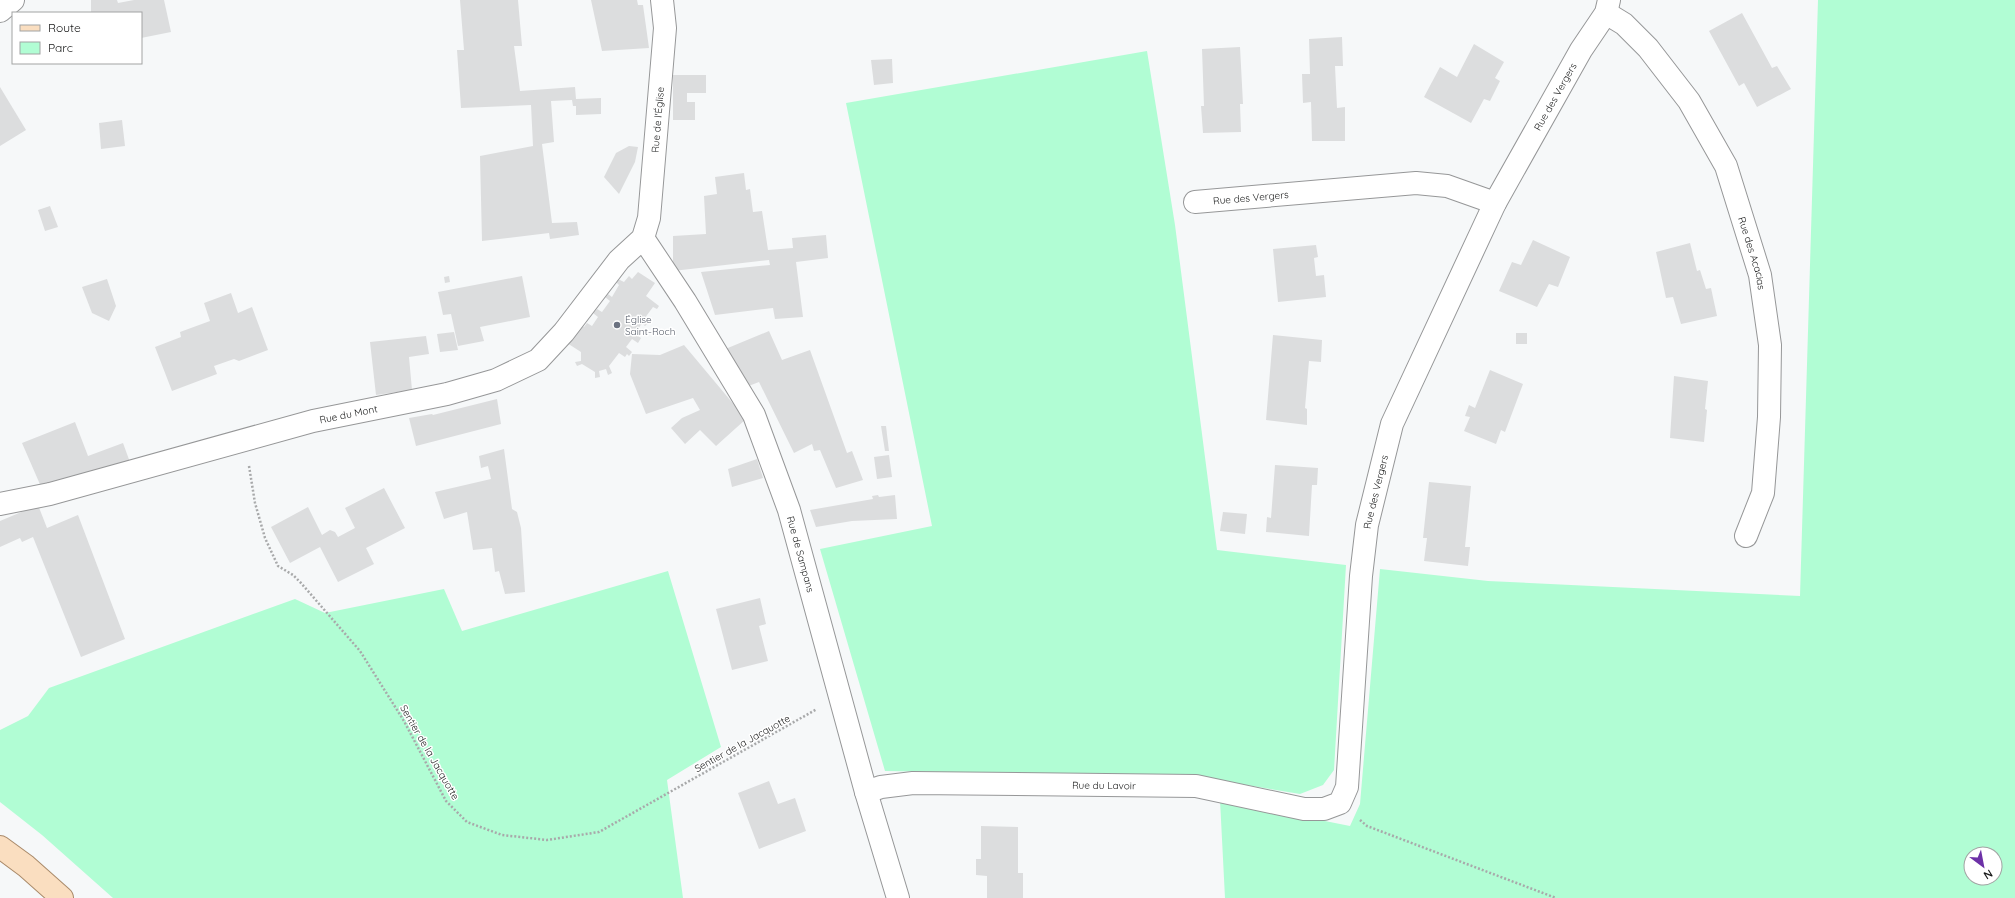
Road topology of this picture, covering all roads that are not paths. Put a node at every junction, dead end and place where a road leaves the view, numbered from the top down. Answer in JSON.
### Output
{"nodes":[{"id":1,"x":13,"y":0,"type":"edge"},
{"id":2,"x":662,"y":0,"type":"edge"},
{"id":3,"x":1607,"y":6,"type":"edge"},
{"id":4,"x":0,"y":11,"type":"edge"},
{"id":5,"x":1195,"y":202,"type":"dead end"},
{"id":6,"x":1495,"y":203,"type":"junction"},
{"id":7,"x":643,"y":238,"type":"junction"},
{"id":8,"x":0,"y":504,"type":"edge"},
{"id":9,"x":1746,"y":536,"type":"dead end"},
{"id":10,"x":866,"y":792,"type":"junction"},
{"id":11,"x":1340,"y":803,"type":"joint"},
{"id":12,"x":0,"y":847,"type":"edge"},
{"id":13,"x":62,"y":898,"type":"edge"},
{"id":14,"x":898,"y":898,"type":"edge"}],
"edges":[{"from":1,"to":4,"type":"street"},
{"from":2,"to":7,"type":"street","name":"Rue de l'Église"},
{"from":3,"to":6,"type":"street","name":"Rue des Vergers"},
{"from":3,"to":9,"type":"street","name":"Rue des Acacias"},
{"from":5,"to":6,"type":"street","name":"Rue des Vergers"},
{"from":6,"to":11,"type":"street","name":"Rue des Vergers"},
{"from":7,"to":8,"type":"street","name":"Rue du Mont"},
{"from":7,"to":10,"type":"street","name":"Rue de Sampans"},
{"from":10,"to":11,"type":"street","name":"Rue du Lavoir"},
{"from":10,"to":14,"type":"street","name":"Rue de Sampans"},
{"from":12,"to":13,"type":"main road"}]}
